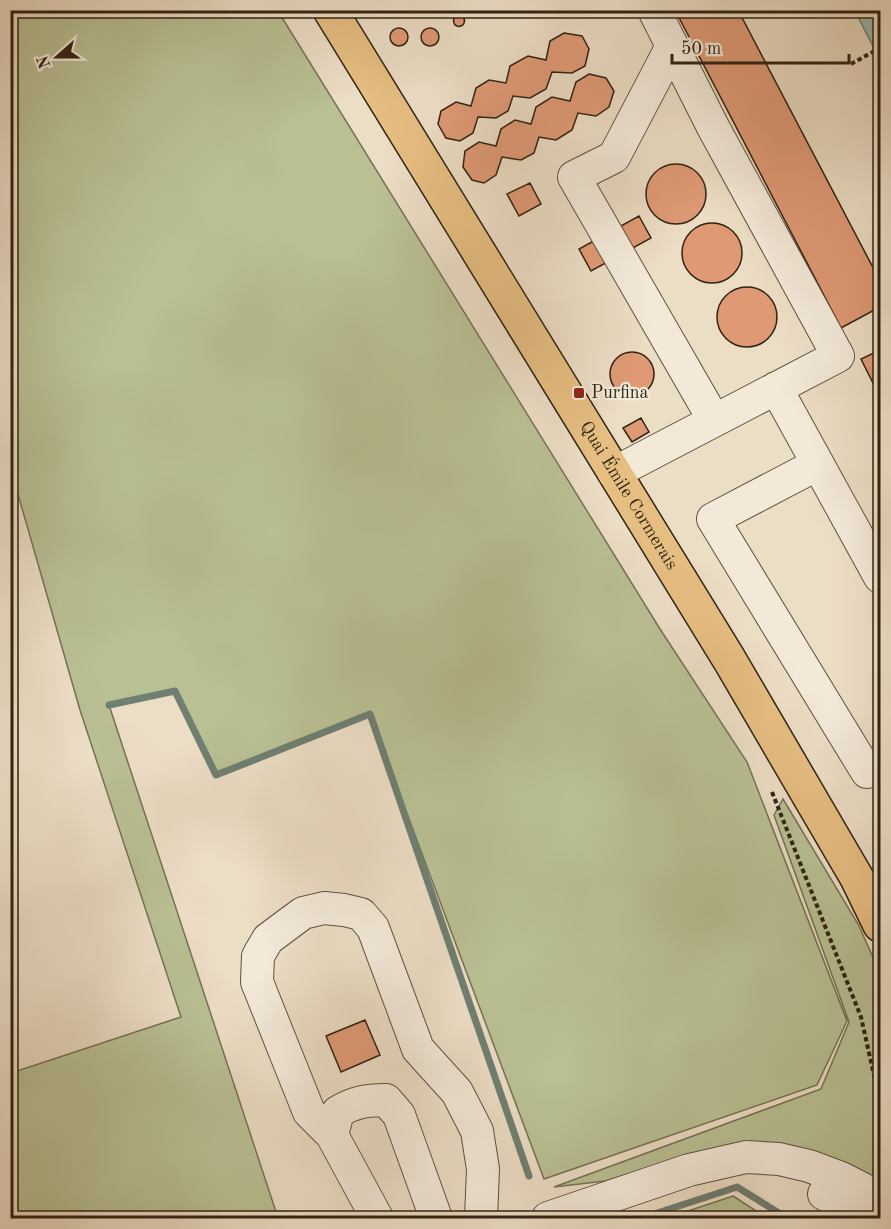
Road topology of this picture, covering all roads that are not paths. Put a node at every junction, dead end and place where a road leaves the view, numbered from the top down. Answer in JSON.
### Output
{"nodes":[{"id":1,"x":330,"y":10,"type":"edge"},
{"id":2,"x":654,"y":10,"type":"edge"},
{"id":3,"x":672,"y":46,"type":"junction"},
{"id":4,"x":776,"y":388,"type":"junction"},
{"id":5,"x":714,"y":420,"type":"junction"},
{"id":6,"x":818,"y":464,"type":"junction"},
{"id":7,"x":614,"y":473,"type":"junction"},
{"id":8,"x":880,"y":577,"type":"edge"},
{"id":9,"x":880,"y":764,"type":"edge"},
{"id":10,"x":880,"y":925,"type":"edge"},
{"id":11,"x":333,"y":1136,"type":"junction"},
{"id":12,"x":707,"y":1166,"type":"junction"},
{"id":13,"x":880,"y":1198,"type":"edge"},
{"id":14,"x":377,"y":1218,"type":"edge"},
{"id":15,"x":436,"y":1218,"type":"edge"},
{"id":16,"x":481,"y":1218,"type":"edge"},
{"id":17,"x":548,"y":1218,"type":"edge"},
{"id":18,"x":868,"y":1218,"type":"edge"}],
"edges":[{"from":1,"to":7,"type":"main road","name":"Quai Émile Cormerais"},
{"from":2,"to":3,"type":"street"},
{"from":3,"to":4,"type":"street"},
{"from":3,"to":5,"type":"street"},
{"from":4,"to":5,"type":"street"},
{"from":4,"to":6,"type":"street"},
{"from":5,"to":7,"type":"street"},
{"from":6,"to":8,"type":"street"},
{"from":6,"to":9,"type":"street"},
{"from":7,"to":10,"type":"main road","name":"Quai Émile Cormerais"},
{"from":11,"to":14,"type":"street"},
{"from":11,"to":15,"type":"street"},
{"from":11,"to":16,"type":"street"},
{"from":12,"to":13,"type":"street"},
{"from":12,"to":17,"type":"street"},
{"from":12,"to":18,"type":"street"}]}
